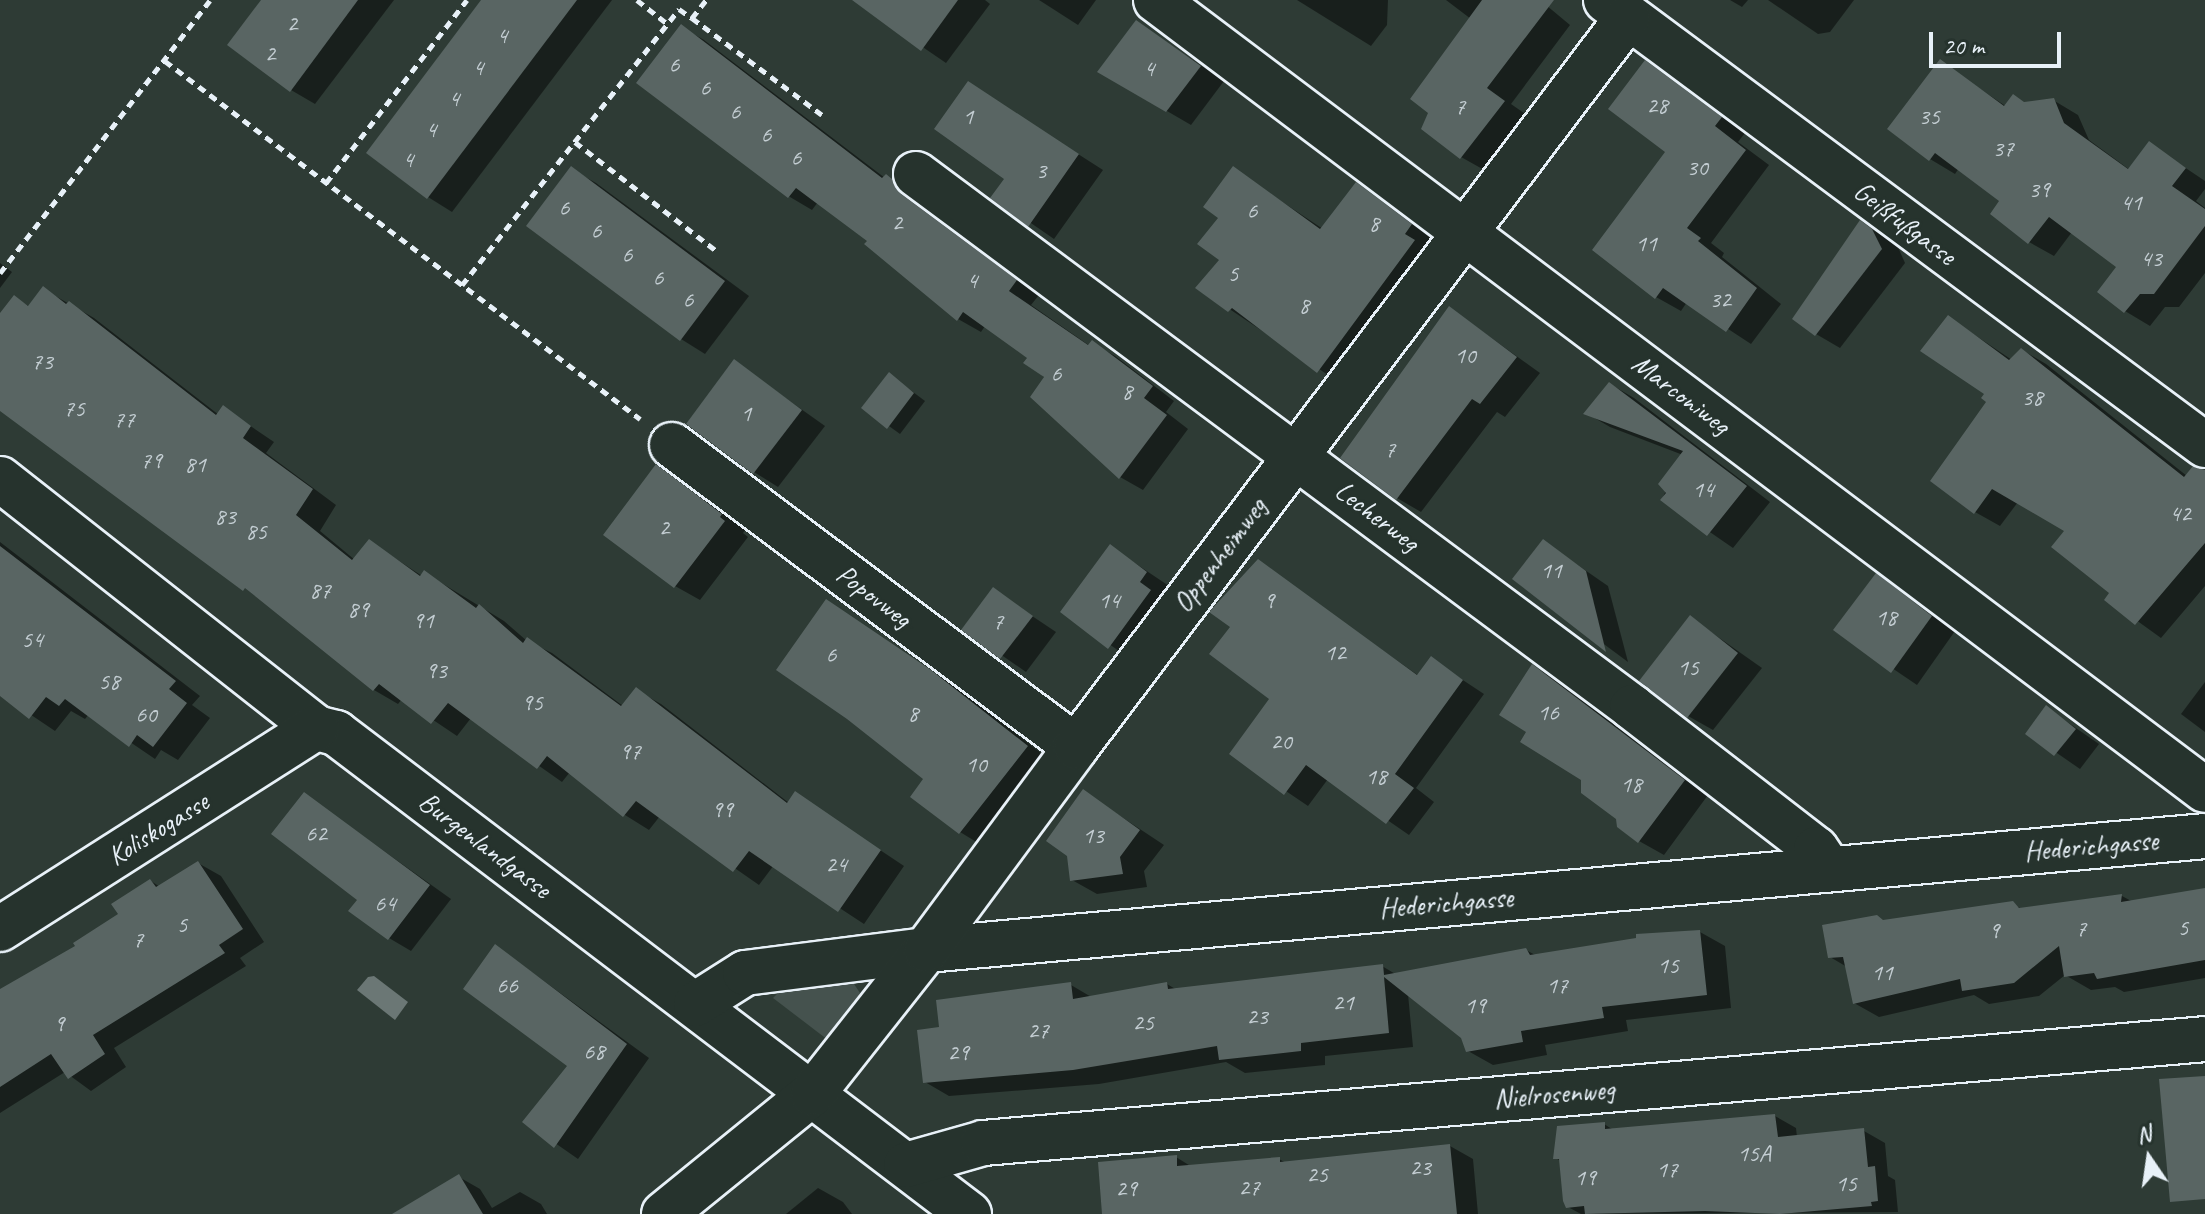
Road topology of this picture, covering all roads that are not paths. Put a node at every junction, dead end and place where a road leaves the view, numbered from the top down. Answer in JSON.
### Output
{"nodes":[{"id":1,"x":1156,"y":0,"type":"edge"},
{"id":2,"x":1617,"y":9,"type":"edge"},
{"id":3,"x":916,"y":174,"type":"dead end"},
{"id":4,"x":1463,"y":235,"type":"junction"},
{"id":5,"x":658,"y":434,"type":"road end"},
{"id":6,"x":2205,"y":445,"type":"edge"},
{"id":7,"x":1296,"y":455,"type":"junction"},
{"id":8,"x":0,"y":479,"type":"edge"},
{"id":9,"x":316,"y":728,"type":"junction"},
{"id":10,"x":1076,"y":747,"type":"junction"},
{"id":11,"x":2205,"y":790,"type":"edge"},
{"id":12,"x":2205,"y":836,"type":"edge"},
{"id":13,"x":1828,"y":867,"type":"junction"},
{"id":14,"x":0,"y":929,"type":"edge"},
{"id":15,"x":926,"y":950,"type":"junction"},
{"id":16,"x":696,"y":1004,"type":"junction"},
{"id":17,"x":2205,"y":1039,"type":"edge"},
{"id":18,"x":813,"y":1093,"type":"junction"},
{"id":19,"x":906,"y":1165,"type":"junction"},
{"id":20,"x":664,"y":1214,"type":"edge"},
{"id":21,"x":969,"y":1214,"type":"edge"}],
"edges":[{"from":1,"to":4,"type":"street","name":"Marconiweg"},
{"from":2,"to":4,"type":"street","name":"Oppenheimweg"},
{"from":2,"to":6,"type":"street","name":"Geißfußgasse"},
{"from":3,"to":7,"type":"street","name":"Lecherweg"},
{"from":4,"to":7,"type":"street","name":"Oppenheimweg"},
{"from":4,"to":11,"type":"street","name":"Marconiweg"},
{"from":5,"to":10,"type":"street","name":"Popovweg"},
{"from":7,"to":10,"type":"street","name":"Oppenheimweg"},
{"from":7,"to":13,"type":"street","name":"Lecherweg"},
{"from":8,"to":9,"type":"street","name":"Burgenlandgasse"},
{"from":9,"to":14,"type":"street","name":"Koliskogasse"},
{"from":9,"to":16,"type":"street","name":"Burgenlandgasse"},
{"from":10,"to":15,"type":"street","name":"Oppenheimweg"},
{"from":12,"to":13,"type":"street","name":"Hederichgasse"},
{"from":13,"to":15,"type":"street","name":"Hederichgasse"},
{"from":15,"to":16,"type":"street","name":"Hederichgasse"},
{"from":15,"to":18,"type":"street","name":"Oppenheimweg"},
{"from":16,"to":18,"type":"street","name":"Burgenlandgasse"},
{"from":17,"to":19,"type":"street","name":"Nielrosenweg"},
{"from":18,"to":19,"type":"street","name":"Burgenlandgasse"},
{"from":18,"to":20,"type":"street","name":"Oppenheimweg"},
{"from":19,"to":21,"type":"street","name":"Burgenlandgasse"}]}
